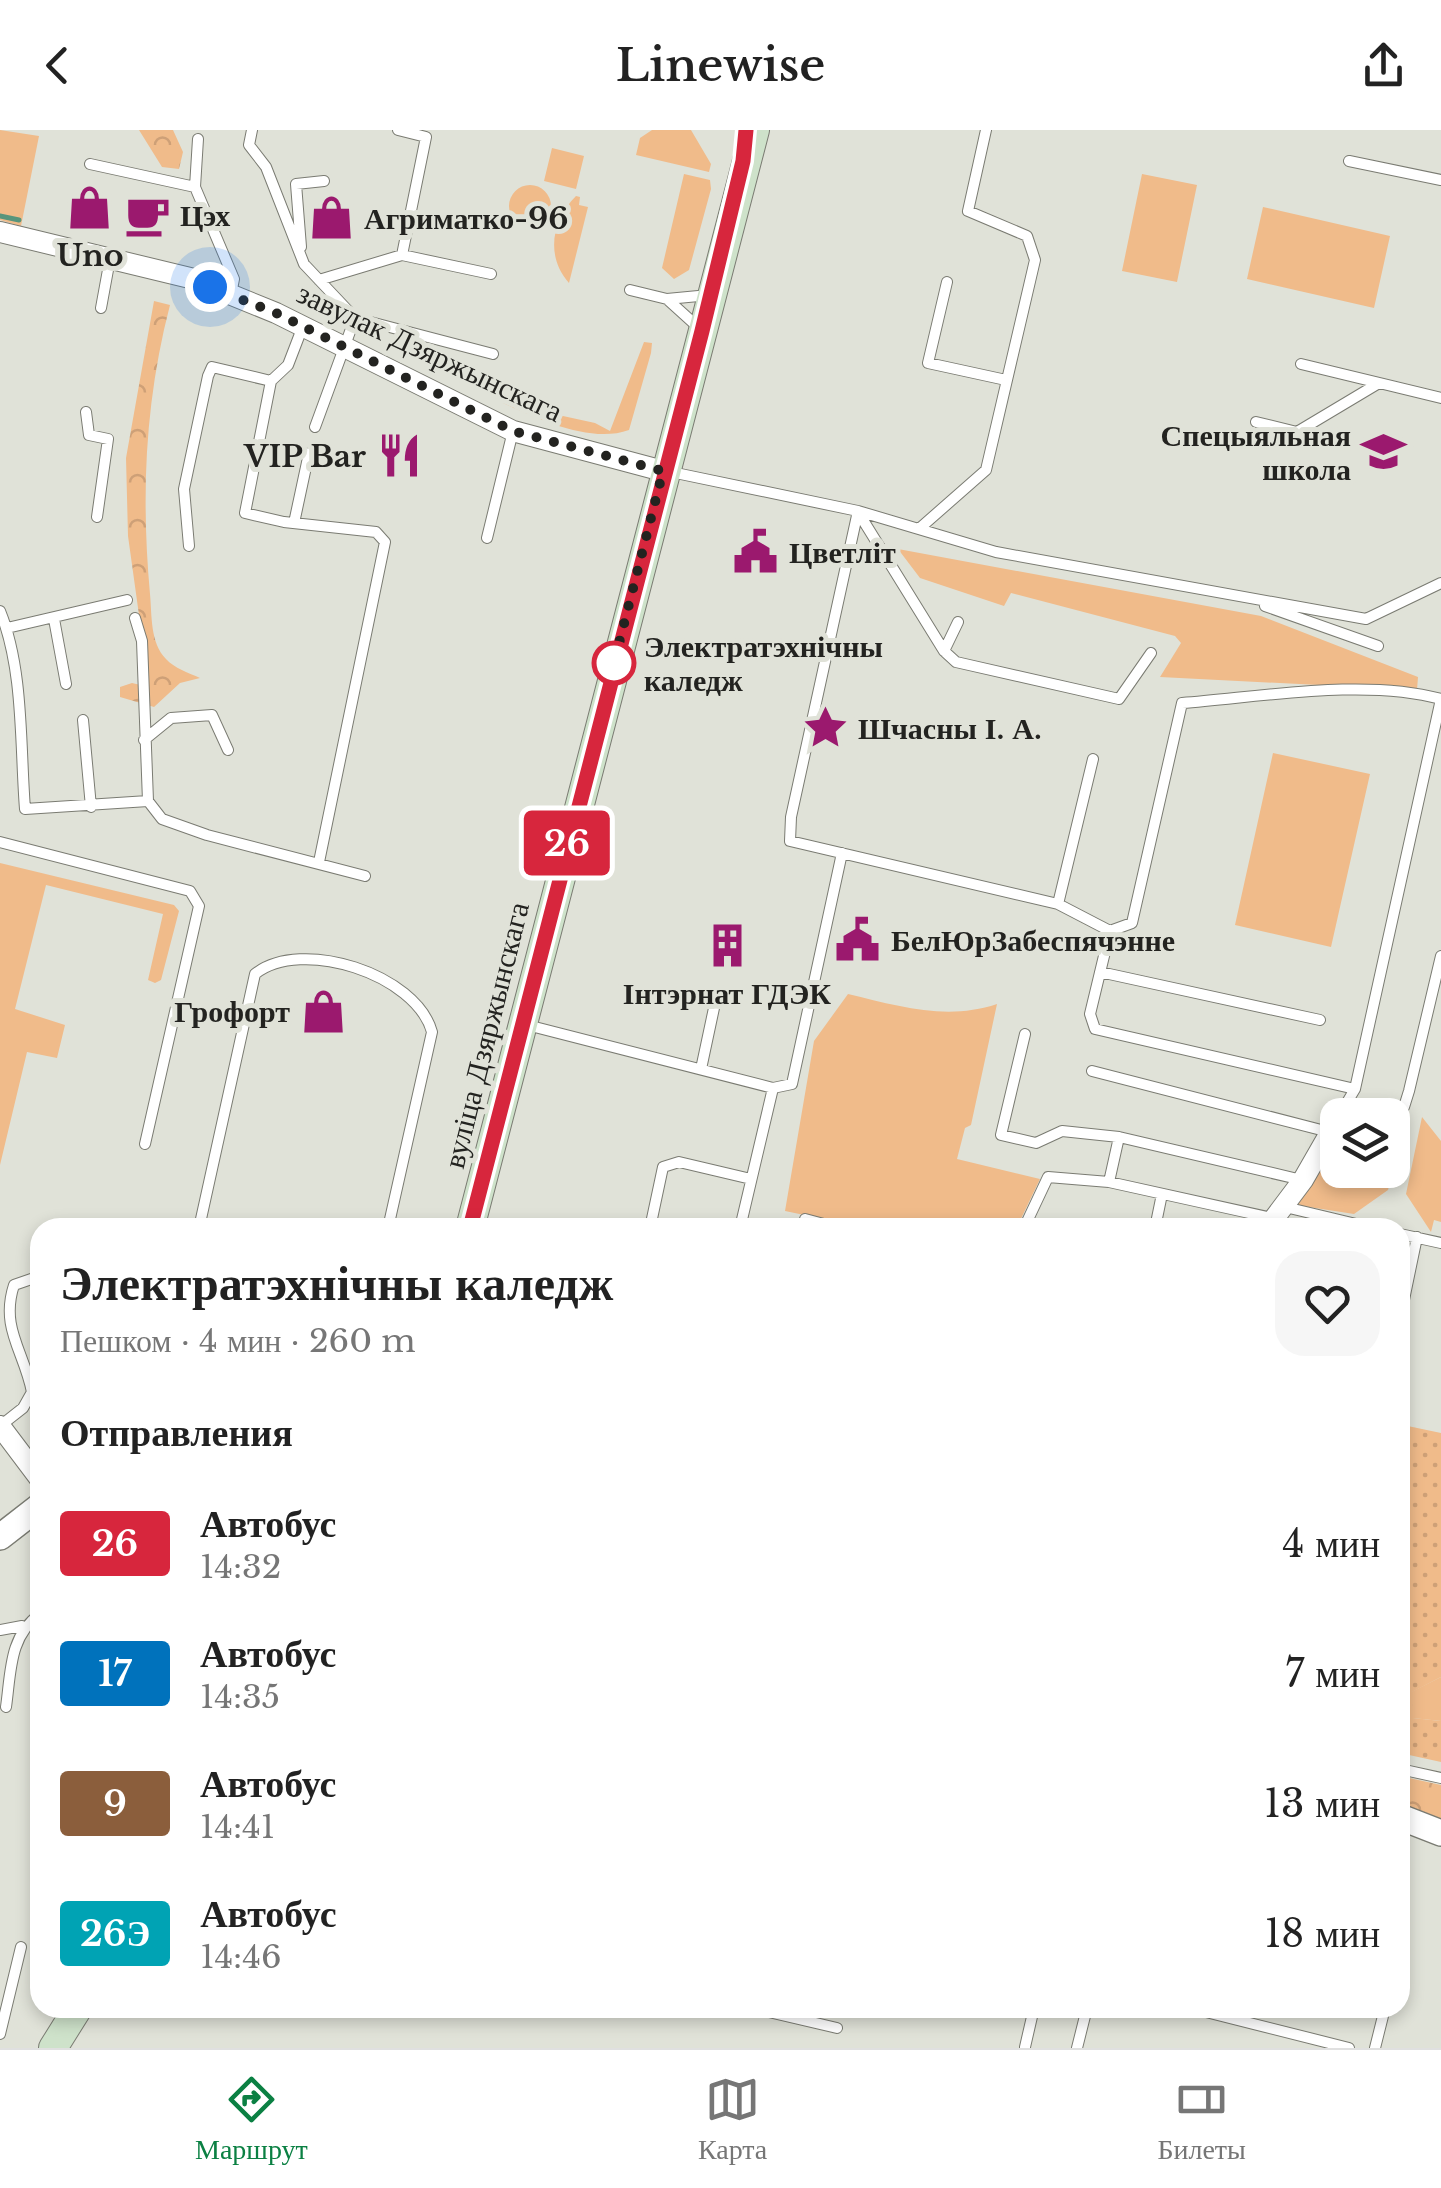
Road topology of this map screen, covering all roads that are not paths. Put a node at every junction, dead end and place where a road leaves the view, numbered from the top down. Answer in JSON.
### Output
{"nodes":[{"id":1,"x":252,"y":130,"type":"edge"},
{"id":2,"x":398,"y":130,"type":"edge"},
{"id":3,"x":746,"y":130,"type":"edge"},
{"id":4,"x":754,"y":130,"type":"edge"},
{"id":5,"x":986,"y":130,"type":"edge"},
{"id":6,"x":198,"y":139,"type":"dead end"},
{"id":7,"x":743,"y":161,"type":"junction"},
{"id":8,"x":1349,"y":161,"type":"dead end"},
{"id":9,"x":90,"y":164,"type":"dead end"},
{"id":10,"x":1441,"y":180,"type":"edge"},
{"id":11,"x":324,"y":182,"type":"dead end"},
{"id":12,"x":195,"y":186,"type":"junction"},
{"id":13,"x":0,"y":232,"type":"edge"},
{"id":14,"x":402,"y":254,"type":"junction"},
{"id":15,"x":302,"y":258,"type":"junction"},
{"id":16,"x":110,"y":259,"type":"junction"},
{"id":17,"x":492,"y":274,"type":"dead end"},
{"id":18,"x":319,"y":280,"type":"junction"},
{"id":19,"x":947,"y":282,"type":"dead end"},
{"id":20,"x":630,"y":290,"type":"dead end"},
{"id":21,"x":710,"y":295,"type":"junction"},
{"id":22,"x":231,"y":296,"type":"junction"},
{"id":23,"x":666,"y":299,"type":"junction"},
{"id":24,"x":101,"y":308,"type":"dead end"},
{"id":25,"x":354,"y":318,"type":"junction"},
{"id":26,"x":303,"y":326,"type":"junction"},
{"id":27,"x":702,"y":331,"type":"junction"},
{"id":28,"x":342,"y":347,"type":"junction"},
{"id":29,"x":492,"y":354,"type":"dead end"},
{"id":30,"x":1301,"y":364,"type":"dead end"},
{"id":31,"x":1006,"y":380,"type":"junction"},
{"id":32,"x":270,"y":382,"type":"junction"},
{"id":33,"x":1380,"y":383,"type":"junction"},
{"id":34,"x":1441,"y":398,"type":"edge"},
{"id":35,"x":86,"y":412,"type":"dead end"},
{"id":36,"x":1256,"y":422,"type":"dead end"},
{"id":37,"x":315,"y":427,"type":"dead end"},
{"id":38,"x":513,"y":431,"type":"junction"},
{"id":39,"x":309,"y":453,"type":"dead end"},
{"id":40,"x":663,"y":471,"type":"junction"},
{"id":41,"x":858,"y":511,"type":"junction"},
{"id":42,"x":97,"y":517,"type":"dead end"},
{"id":43,"x":294,"y":523,"type":"junction"},
{"id":44,"x":920,"y":528,"type":"junction"},
{"id":45,"x":486,"y":538,"type":"dead end"},
{"id":46,"x":189,"y":546,"type":"dead end"},
{"id":47,"x":1441,"y":583,"type":"edge"},
{"id":48,"x":1236,"y":595,"type":"junction"},
{"id":49,"x":127,"y":600,"type":"dead end"},
{"id":50,"x":0,"y":611,"type":"edge"},
{"id":51,"x":135,"y":618,"type":"dead end"},
{"id":52,"x":54,"y":619,"type":"junction"},
{"id":53,"x":958,"y":622,"type":"dead end"},
{"id":54,"x":7,"y":628,"type":"junction"},
{"id":55,"x":1378,"y":646,"type":"dead end"},
{"id":56,"x":944,"y":651,"type":"junction"},
{"id":57,"x":1151,"y":653,"type":"dead end"},
{"id":58,"x":66,"y":684,"type":"dead end"},
{"id":59,"x":83,"y":720,"type":"dead end"},
{"id":60,"x":144,"y":740,"type":"junction"},
{"id":61,"x":228,"y":750,"type":"dead end"},
{"id":62,"x":1093,"y":758,"type":"dead end"},
{"id":63,"x":148,"y":802,"type":"junction"},
{"id":64,"x":91,"y":807,"type":"junction"},
{"id":65,"x":0,"y":842,"type":"edge"},
{"id":66,"x":842,"y":853,"type":"junction"},
{"id":67,"x":320,"y":862,"type":"junction"},
{"id":68,"x":365,"y":876,"type":"dead end"},
{"id":69,"x":1058,"y":904,"type":"junction"},
{"id":70,"x":1110,"y":931,"type":"junction"},
{"id":71,"x":1441,"y":956,"type":"edge"},
{"id":72,"x":1100,"y":972,"type":"junction"},
{"id":73,"x":714,"y":1008,"type":"dead end"},
{"id":74,"x":1320,"y":1020,"type":"dead end"},
{"id":75,"x":522,"y":1024,"type":"junction"},
{"id":76,"x":1024,"y":1034,"type":"dead end"},
{"id":77,"x":701,"y":1068,"type":"junction"},
{"id":78,"x":1092,"y":1071,"type":"dead end"},
{"id":79,"x":773,"y":1088,"type":"junction"},
{"id":80,"x":1345,"y":1098,"type":"edge"},
{"id":81,"x":1407,"y":1098,"type":"edge"},
{"id":82,"x":1320,"y":1105,"type":"edge"},
{"id":83,"x":1320,"y":1108,"type":"edge"},
{"id":84,"x":1120,"y":1137,"type":"junction"},
{"id":85,"x":145,"y":1144,"type":"dead end"},
{"id":86,"x":1320,"y":1150,"type":"edge"},
{"id":87,"x":750,"y":1178,"type":"junction"},
{"id":88,"x":1303,"y":1180,"type":"junction"},
{"id":89,"x":1110,"y":1182,"type":"junction"},
{"id":90,"x":1162,"y":1194,"type":"junction"},
{"id":91,"x":201,"y":1218,"type":"edge"},
{"id":92,"x":390,"y":1218,"type":"edge"},
{"id":93,"x":473,"y":1218,"type":"edge"},
{"id":94,"x":652,"y":1218,"type":"edge"},
{"id":95,"x":742,"y":1218,"type":"edge"},
{"id":96,"x":1029,"y":1218,"type":"edge"},
{"id":97,"x":1157,"y":1218,"type":"edge"},
{"id":98,"x":1274,"y":1218,"type":"edge"},
{"id":99,"x":1410,"y":1236,"type":"edge"},
{"id":100,"x":1417,"y":1237,"type":"junction"},
{"id":101,"x":1441,"y":1243,"type":"edge"},
{"id":102,"x":1410,"y":1271,"type":"edge"},
{"id":103,"x":30,"y":1279,"type":"edge"},
{"id":104,"x":30,"y":1387,"type":"edge"},
{"id":105,"x":30,"y":1396,"type":"edge"},
{"id":106,"x":0,"y":1426,"type":"edge"},
{"id":107,"x":30,"y":1466,"type":"edge"},
{"id":108,"x":30,"y":1514,"type":"edge"},
{"id":109,"x":0,"y":1537,"type":"edge"},
{"id":110,"x":30,"y":1621,"type":"edge"},
{"id":111,"x":22,"y":1626,"type":"junction"},
{"id":112,"x":0,"y":1630,"type":"edge"},
{"id":113,"x":6,"y":1707,"type":"dead end"},
{"id":114,"x":1410,"y":1771,"type":"edge"},
{"id":115,"x":1441,"y":1778,"type":"edge"},
{"id":116,"x":1410,"y":1821,"type":"edge"},
{"id":117,"x":1441,"y":1833,"type":"edge"},
{"id":118,"x":21,"y":1947,"type":"dead end"},
{"id":119,"x":72,"y":2018,"type":"edge"},
{"id":120,"x":794,"y":2018,"type":"edge"},
{"id":121,"x":1032,"y":2018,"type":"edge"},
{"id":122,"x":1084,"y":2018,"type":"edge"},
{"id":123,"x":1245,"y":2018,"type":"edge"},
{"id":124,"x":1382,"y":2018,"type":"edge"},
{"id":125,"x":837,"y":2028,"type":"dead end"},
{"id":126,"x":0,"y":2034,"type":"edge"},
{"id":127,"x":1025,"y":2047,"type":"edge"},
{"id":128,"x":53,"y":2048,"type":"edge"},
{"id":129,"x":1077,"y":2048,"type":"edge"},
{"id":130,"x":1349,"y":2048,"type":"edge"},
{"id":131,"x":1375,"y":2048,"type":"edge"}],
"edges":[{"from":1,"to":15,"type":"lane"},
{"from":2,"to":14,"type":"lane"},
{"from":3,"to":7,"type":"main road","name":"вуліца Дзяржынскага"},
{"from":4,"to":7,"type":"main road","name":"вуліца Дзяржынскага"},
{"from":5,"to":31,"type":"lane"},
{"from":6,"to":12,"type":"lane"},
{"from":7,"to":21,"type":"main road","name":"вуліца Дзяржынскага"},
{"from":8,"to":10,"type":"lane"},
{"from":9,"to":12,"type":"lane"},
{"from":11,"to":15,"type":"lane"},
{"from":12,"to":22,"type":"lane"},
{"from":13,"to":16,"type":"street","name":"завулак Дзяржынскага"},
{"from":14,"to":17,"type":"lane"},
{"from":14,"to":18,"type":"lane"},
{"from":15,"to":18,"type":"lane"},
{"from":16,"to":22,"type":"street","name":"завулак Дзяржынскага"},
{"from":16,"to":24,"type":"lane"},
{"from":18,"to":25,"type":"lane"},
{"from":19,"to":31,"type":"lane"},
{"from":20,"to":23,"type":"lane"},
{"from":21,"to":23,"type":"lane"},
{"from":21,"to":27,"type":"main road","name":"вуліца Дзяржынскага"},
{"from":22,"to":26,"type":"street","name":"завулак Дзяржынскага"},
{"from":23,"to":27,"type":"lane"},
{"from":25,"to":28,"type":"lane"},
{"from":25,"to":29,"type":"lane"},
{"from":26,"to":28,"type":"street","name":"завулак Дзяржынскага"},
{"from":26,"to":32,"type":"lane"},
{"from":27,"to":40,"type":"main road","name":"вуліца Дзяржынскага"},
{"from":28,"to":37,"type":"lane"},
{"from":28,"to":38,"type":"street","name":"завулак Дзяржынскага"},
{"from":30,"to":33,"type":"lane"},
{"from":31,"to":44,"type":"lane"},
{"from":32,"to":43,"type":"lane"},
{"from":32,"to":46,"type":"lane"},
{"from":33,"to":34,"type":"lane"},
{"from":33,"to":36,"type":"lane"},
{"from":35,"to":42,"type":"lane"},
{"from":38,"to":40,"type":"street","name":"завулак Дзяржынскага"},
{"from":38,"to":45,"type":"lane"},
{"from":39,"to":43,"type":"lane"},
{"from":40,"to":41,"type":"lane"},
{"from":40,"to":75,"type":"main road","name":"вуліца Дзяржынскага"},
{"from":41,"to":44,"type":"lane"},
{"from":41,"to":56,"type":"lane"},
{"from":41,"to":66,"type":"lane"},
{"from":43,"to":67,"type":"lane"},
{"from":44,"to":48,"type":"lane"},
{"from":47,"to":48,"type":"lane"},
{"from":48,"to":55,"type":"lane"},
{"from":49,"to":52,"type":"lane"},
{"from":50,"to":54,"type":"lane"},
{"from":51,"to":60,"type":"lane"},
{"from":52,"to":54,"type":"lane"},
{"from":52,"to":58,"type":"lane"},
{"from":53,"to":56,"type":"lane"},
{"from":54,"to":64,"type":"lane"},
{"from":56,"to":57,"type":"lane"},
{"from":59,"to":64,"type":"lane"},
{"from":60,"to":61,"type":"lane"},
{"from":60,"to":63,"type":"lane"},
{"from":62,"to":69,"type":"lane"},
{"from":63,"to":64,"type":"lane"},
{"from":63,"to":67,"type":"lane"},
{"from":65,"to":85,"type":"lane"},
{"from":66,"to":69,"type":"lane"},
{"from":66,"to":79,"type":"lane"},
{"from":67,"to":68,"type":"lane"},
{"from":69,"to":70,"type":"lane"},
{"from":70,"to":72,"type":"lane"},
{"from":70,"to":80,"type":"lane"},
{"from":71,"to":81,"type":"lane"},
{"from":72,"to":74,"type":"lane"},
{"from":72,"to":82,"type":"lane"},
{"from":73,"to":77,"type":"lane"},
{"from":75,"to":77,"type":"lane"},
{"from":75,"to":93,"type":"main road","name":"вуліца Дзяржынскага"},
{"from":76,"to":84,"type":"lane"},
{"from":77,"to":79,"type":"lane"},
{"from":78,"to":83,"type":"lane"},
{"from":79,"to":87,"type":"lane"},
{"from":84,"to":88,"type":"lane"},
{"from":84,"to":89,"type":"lane"},
{"from":86,"to":88,"type":"street"},
{"from":87,"to":94,"type":"lane"},
{"from":87,"to":95,"type":"lane"},
{"from":88,"to":98,"type":"street"},
{"from":89,"to":90,"type":"lane"},
{"from":89,"to":96,"type":"lane"},
{"from":90,"to":97,"type":"lane"},
{"from":90,"to":98,"type":"lane"},
{"from":91,"to":92,"type":"lane"},
{"from":99,"to":100,"type":"lane"},
{"from":100,"to":101,"type":"lane"},
{"from":100,"to":102,"type":"lane"},
{"from":103,"to":104,"type":"lane"},
{"from":105,"to":106,"type":"lane"},
{"from":106,"to":107,"type":"street"},
{"from":108,"to":109,"type":"street"},
{"from":110,"to":111,"type":"lane"},
{"from":111,"to":112,"type":"lane"},
{"from":111,"to":113,"type":"lane"},
{"from":114,"to":115,"type":"lane"},
{"from":116,"to":117,"type":"street"},
{"from":118,"to":126,"type":"lane"},
{"from":119,"to":128,"type":"main road"},
{"from":120,"to":125,"type":"lane"},
{"from":121,"to":127,"type":"lane"},
{"from":122,"to":129,"type":"lane"},
{"from":123,"to":130,"type":"lane"},
{"from":124,"to":131,"type":"lane"}]}
